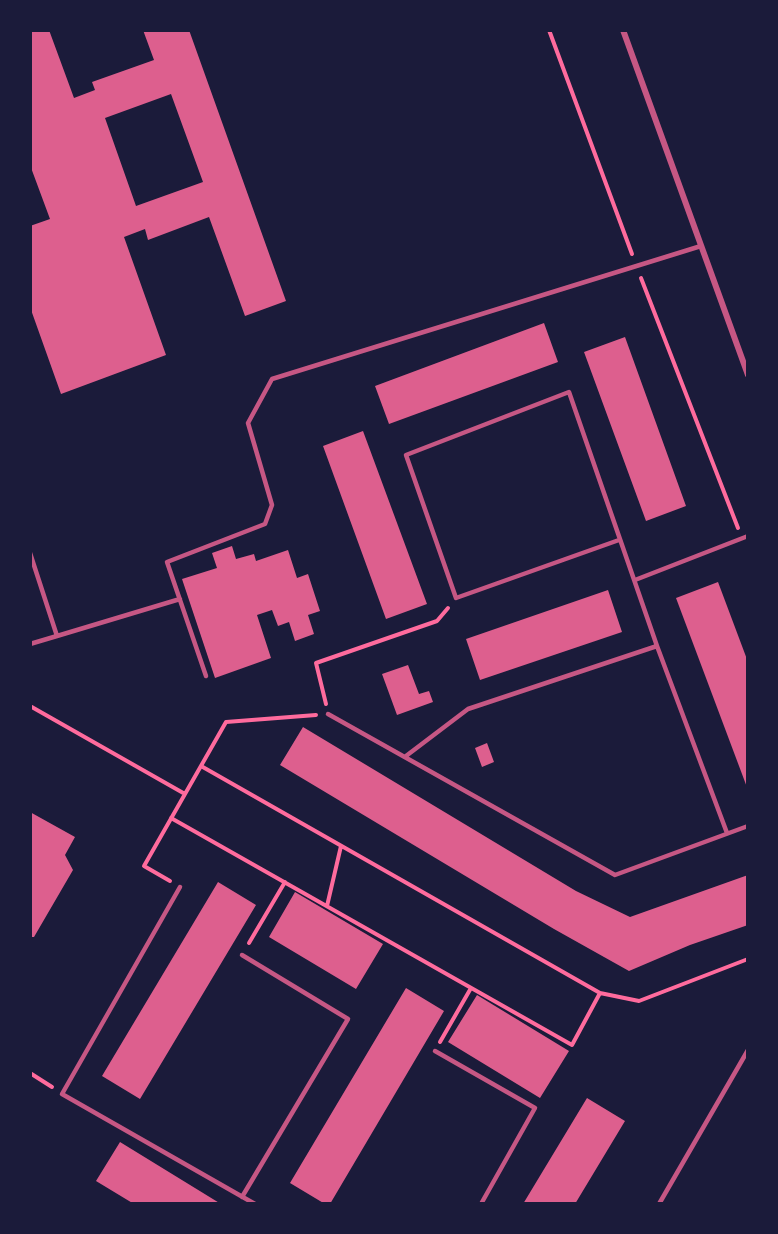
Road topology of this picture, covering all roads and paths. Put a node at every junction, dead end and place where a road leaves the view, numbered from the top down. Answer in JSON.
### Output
{"nodes":[{"id":1,"x":549,"y":30,"type":"edge"},
{"id":2,"x":623,"y":30,"type":"edge"},
{"id":3,"x":701,"y":246,"type":"junction"},
{"id":4,"x":636,"y":266,"type":"junction"},
{"id":5,"x":748,"y":375,"type":"edge"},
{"id":6,"x":748,"y":537,"type":"edge"},
{"id":7,"x":742,"y":539,"type":"junction"},
{"id":8,"x":619,"y":540,"type":"junction"},
{"id":9,"x":30,"y":553,"type":"edge"},
{"id":10,"x":634,"y":580,"type":"junction"},
{"id":11,"x":456,"y":598,"type":"junction"},
{"id":12,"x":180,"y":599,"type":"junction"},
{"id":13,"x":57,"y":636,"type":"junction"},
{"id":14,"x":30,"y":644,"type":"edge"},
{"id":15,"x":657,"y":646,"type":"junction"},
{"id":16,"x":206,"y":676,"type":"dead end"},
{"id":17,"x":30,"y":706,"type":"edge"},
{"id":18,"x":328,"y":714,"type":"junction"},
{"id":19,"x":406,"y":756,"type":"junction"},
{"id":20,"x":201,"y":766,"type":"junction"},
{"id":21,"x":185,"y":794,"type":"junction"},
{"id":22,"x":171,"y":818,"type":"junction"},
{"id":23,"x":748,"y":826,"type":"edge"},
{"id":24,"x":727,"y":833,"type":"junction"},
{"id":25,"x":341,"y":846,"type":"junction"},
{"id":26,"x":285,"y":882,"type":"junction"},
{"id":27,"x":180,"y":886,"type":"joint"},
{"id":28,"x":327,"y":906,"type":"junction"},
{"id":29,"x":242,"y":956,"type":"joint"},
{"id":30,"x":748,"y":959,"type":"edge"},
{"id":31,"x":471,"y":988,"type":"junction"},
{"id":32,"x":600,"y":993,"type":"junction"},
{"id":33,"x":748,"y":1050,"type":"edge"},
{"id":34,"x":435,"y":1051,"type":"joint"},
{"id":35,"x":30,"y":1073,"type":"edge"},
{"id":36,"x":62,"y":1094,"type":"junction"},
{"id":37,"x":242,"y":1197,"type":"junction"},
{"id":38,"x":255,"y":1204,"type":"edge"},
{"id":39,"x":481,"y":1204,"type":"edge"},
{"id":40,"x":659,"y":1204,"type":"edge"}],
"edges":[{"from":1,"to":4,"type":"path"},
{"from":2,"to":3,"type":"street"},
{"from":3,"to":4,"type":"lane"},
{"from":3,"to":5,"type":"street"},
{"from":4,"to":7,"type":"path"},
{"from":4,"to":12,"type":"lane"},
{"from":6,"to":7,"type":"lane"},
{"from":7,"to":10,"type":"lane"},
{"from":8,"to":10,"type":"lane"},
{"from":8,"to":11,"type":"lane"},
{"from":8,"to":11,"type":"lane"},
{"from":9,"to":13,"type":"lane"},
{"from":10,"to":15,"type":"lane"},
{"from":11,"to":18,"type":"path"},
{"from":12,"to":13,"type":"lane"},
{"from":12,"to":16,"type":"lane"},
{"from":13,"to":14,"type":"lane"},
{"from":15,"to":19,"type":"lane"},
{"from":15,"to":24,"type":"lane"},
{"from":17,"to":21,"type":"path"},
{"from":18,"to":19,"type":"lane"},
{"from":18,"to":20,"type":"path"},
{"from":19,"to":24,"type":"lane"},
{"from":20,"to":21,"type":"path"},
{"from":20,"to":25,"type":"path"},
{"from":21,"to":22,"type":"path"},
{"from":22,"to":26,"type":"path"},
{"from":22,"to":27,"type":"path"},
{"from":23,"to":24,"type":"lane"},
{"from":25,"to":28,"type":"path"},
{"from":25,"to":32,"type":"path"},
{"from":26,"to":28,"type":"path"},
{"from":26,"to":29,"type":"path"},
{"from":27,"to":36,"type":"lane"},
{"from":28,"to":31,"type":"path"},
{"from":29,"to":37,"type":"lane"},
{"from":30,"to":32,"type":"path"},
{"from":31,"to":32,"type":"path"},
{"from":31,"to":34,"type":"path"},
{"from":33,"to":40,"type":"lane"},
{"from":34,"to":39,"type":"lane"},
{"from":35,"to":36,"type":"path"},
{"from":36,"to":37,"type":"lane"},
{"from":37,"to":38,"type":"lane"}]}
